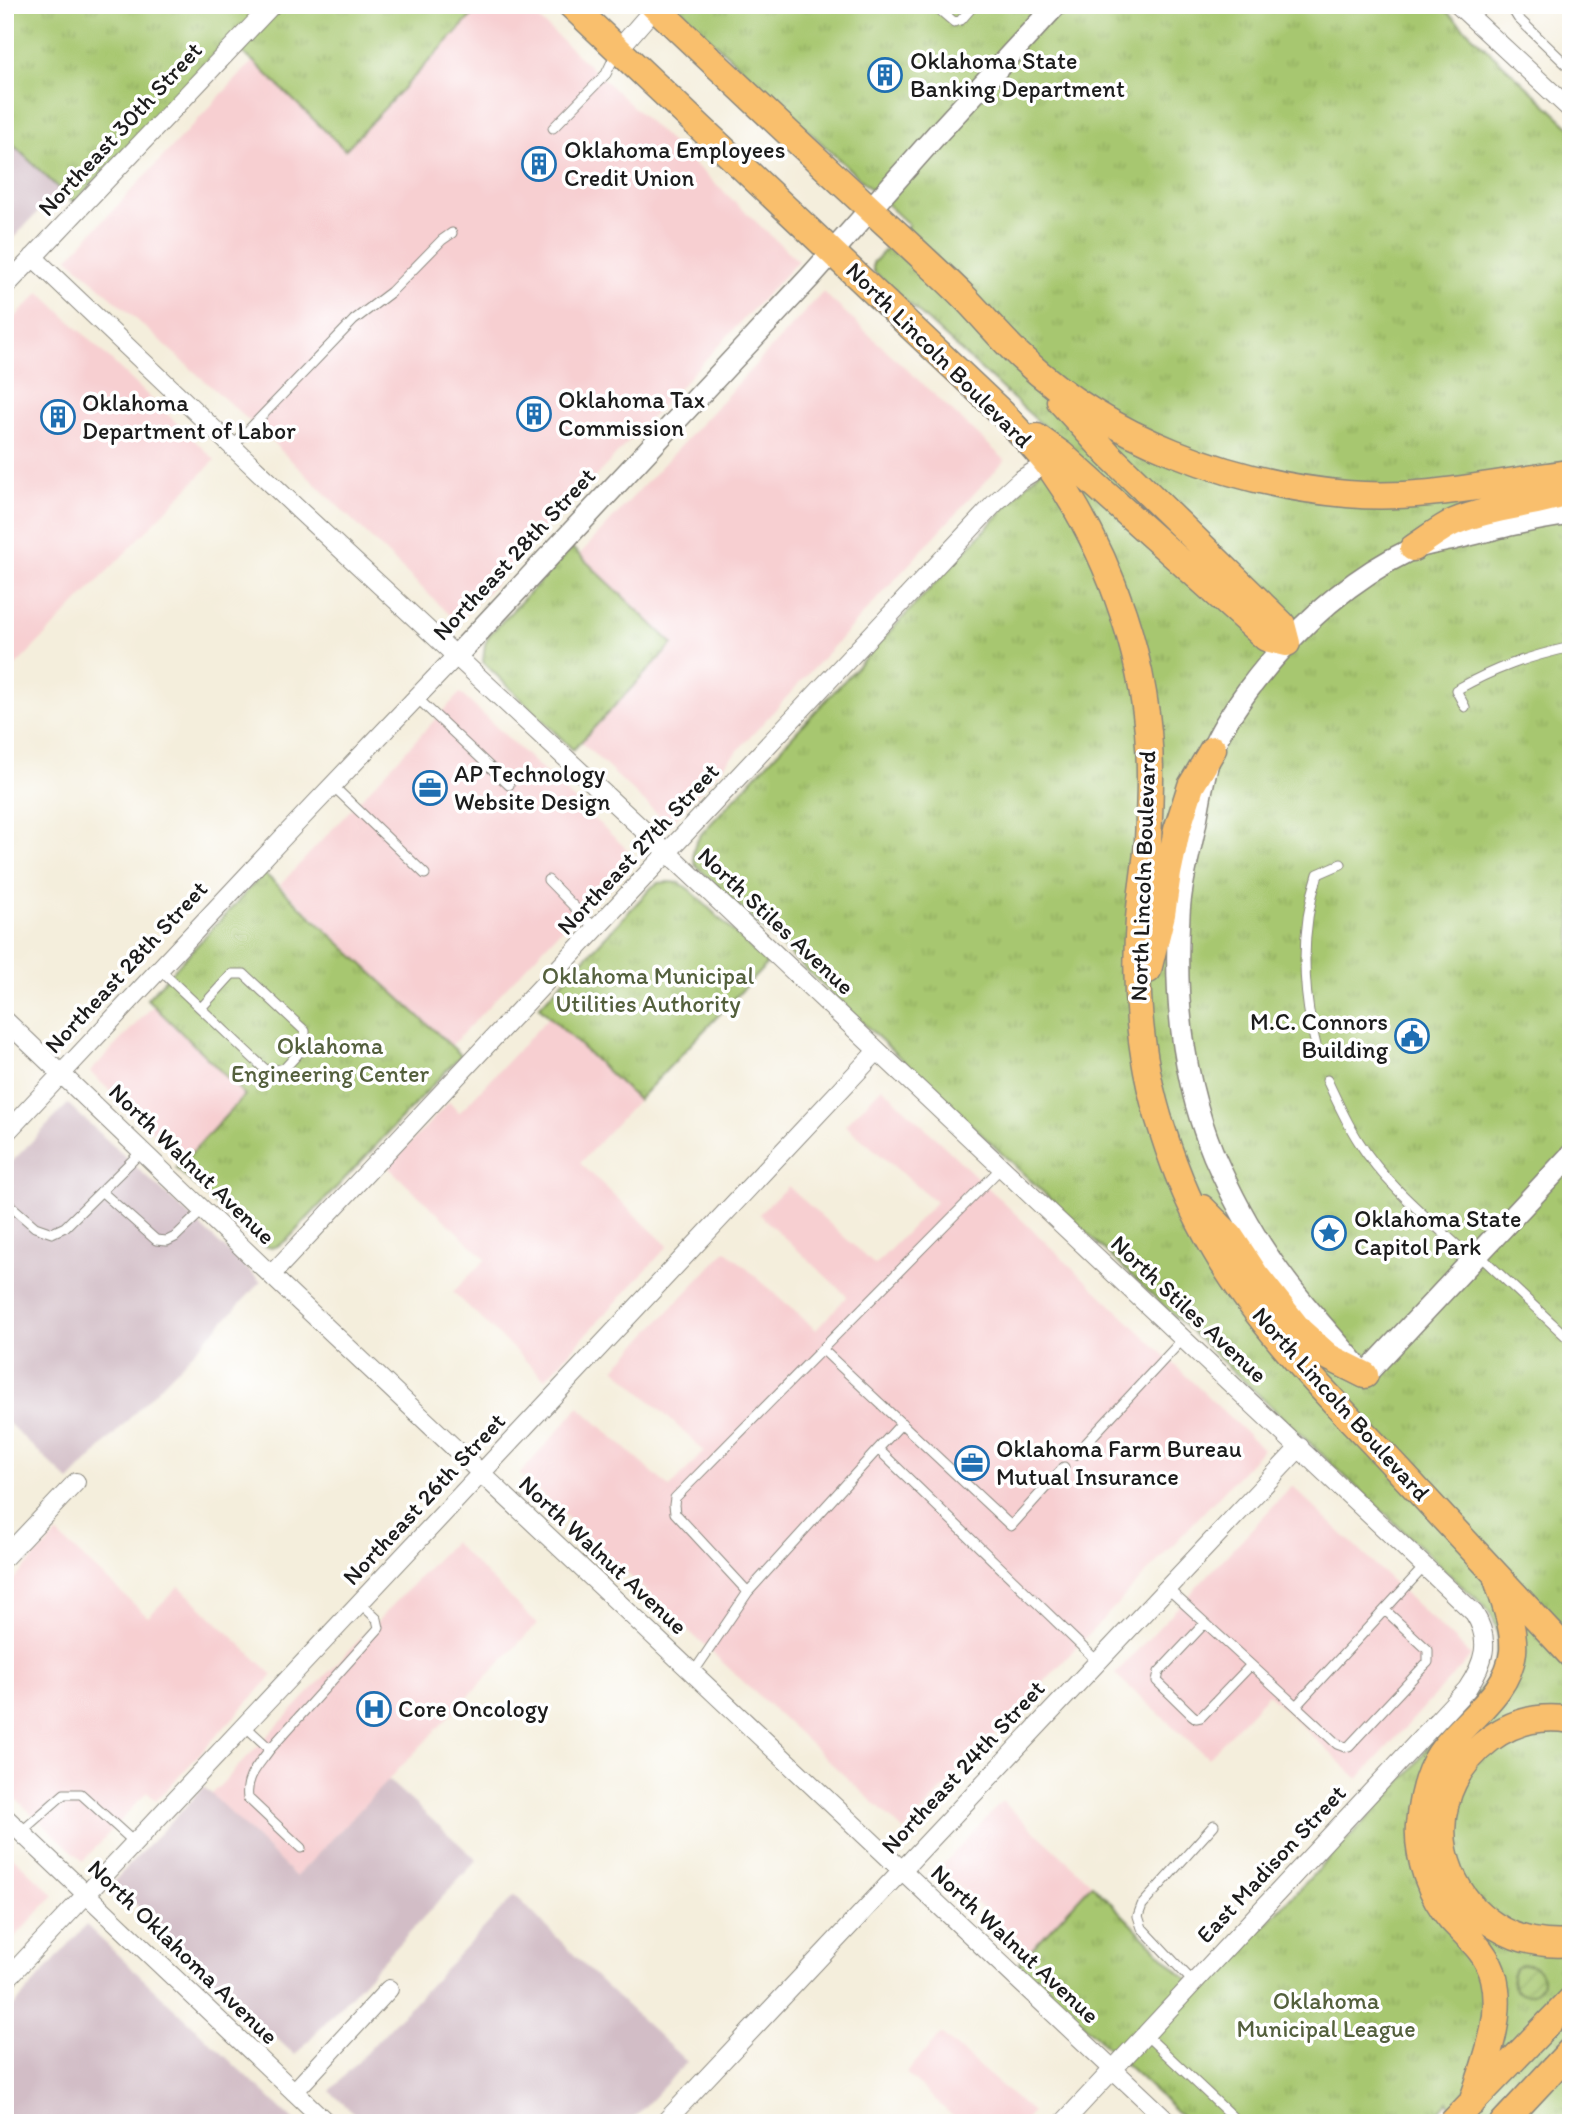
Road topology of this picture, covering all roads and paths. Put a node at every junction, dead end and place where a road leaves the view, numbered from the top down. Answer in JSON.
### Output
{"nodes":[{"id":1,"x":272,"y":5,"type":"edge"},
{"id":2,"x":571,"y":5,"type":"edge"},
{"id":3,"x":934,"y":5,"type":"edge"},
{"id":4,"x":974,"y":5,"type":"edge"},
{"id":5,"x":1458,"y":5,"type":"edge"},
{"id":6,"x":1510,"y":5,"type":"edge"},
{"id":7,"x":655,"y":6,"type":"edge"},
{"id":8,"x":1054,"y":6,"type":"edge"},
{"id":9,"x":618,"y":50,"type":"junction"},
{"id":10,"x":1571,"y":69,"type":"edge"},
{"id":11,"x":1571,"y":110,"type":"edge"},
{"id":12,"x":553,"y":128,"type":"dead end"},
{"id":13,"x":870,"y":209,"type":"junction"},
{"id":14,"x":452,"y":233,"type":"dead end"},
{"id":15,"x":833,"y":251,"type":"junction"},
{"id":16,"x":33,"y":257,"type":"junction"},
{"id":17,"x":5,"y":288,"type":"edge"},
{"id":18,"x":1022,"y":359,"type":"junction"},
{"id":19,"x":1001,"y":412,"type":"junction"},
{"id":20,"x":232,"y":447,"type":"junction"},
{"id":21,"x":1047,"y":463,"type":"junction"},
{"id":22,"x":1571,"y":473,"type":"edge"},
{"id":23,"x":1571,"y":492,"type":"edge"},
{"id":24,"x":1571,"y":514,"type":"edge"},
{"id":25,"x":1413,"y":548,"type":"junction"},
{"id":26,"x":1287,"y":643,"type":"junction"},
{"id":27,"x":1571,"y":647,"type":"edge"},
{"id":28,"x":457,"y":654,"type":"junction"},
{"id":29,"x":416,"y":697,"type":"junction"},
{"id":30,"x":1465,"y":707,"type":"dead end"},
{"id":31,"x":1213,"y":748,"type":"junction"},
{"id":32,"x":332,"y":785,"type":"junction"},
{"id":33,"x":509,"y":785,"type":"dead end"},
{"id":34,"x":668,"y":853,"type":"junction"},
{"id":35,"x":1341,"y":864,"type":"dead end"},
{"id":36,"x":425,"y":874,"type":"dead end"},
{"id":37,"x":548,"y":880,"type":"dead end"},
{"id":38,"x":596,"y":929,"type":"junction"},
{"id":39,"x":159,"y":969,"type":"junction"},
{"id":40,"x":1137,"y":1000,"type":"junction"},
{"id":41,"x":201,"y":1008,"type":"junction"},
{"id":42,"x":5,"y":1020,"type":"edge"},
{"id":43,"x":877,"y":1051,"type":"junction"},
{"id":44,"x":1318,"y":1054,"type":"dead end"},
{"id":45,"x":63,"y":1073,"type":"junction"},
{"id":46,"x":1327,"y":1080,"type":"dead end"},
{"id":47,"x":5,"y":1133,"type":"edge"},
{"id":48,"x":143,"y":1151,"type":"junction"},
{"id":49,"x":1571,"y":1155,"type":"edge"},
{"id":50,"x":1002,"y":1167,"type":"junction"},
{"id":51,"x":101,"y":1191,"type":"junction"},
{"id":52,"x":1185,"y":1191,"type":"junction"},
{"id":53,"x":5,"y":1201,"type":"edge"},
{"id":54,"x":204,"y":1209,"type":"junction"},
{"id":55,"x":1475,"y":1257,"type":"junction"},
{"id":56,"x":271,"y":1275,"type":"junction"},
{"id":57,"x":1184,"y":1338,"type":"junction"},
{"id":58,"x":1571,"y":1341,"type":"edge"},
{"id":59,"x":822,"y":1349,"type":"junction"},
{"id":60,"x":1365,"y":1375,"type":"junction"},
{"id":61,"x":902,"y":1423,"type":"junction"},
{"id":62,"x":1300,"y":1447,"type":"junction"},
{"id":63,"x":878,"y":1449,"type":"junction"},
{"id":64,"x":1075,"y":1455,"type":"dead end"},
{"id":65,"x":1064,"y":1467,"type":"dead end"},
{"id":66,"x":482,"y":1474,"type":"junction"},
{"id":67,"x":76,"y":1482,"type":"dead end"},
{"id":68,"x":5,"y":1557,"type":"edge"},
{"id":69,"x":1424,"y":1567,"type":"junction"},
{"id":70,"x":1496,"y":1574,"type":"junction"},
{"id":71,"x":1167,"y":1588,"type":"junction"},
{"id":72,"x":748,"y":1592,"type":"junction"},
{"id":73,"x":360,"y":1603,"type":"junction"},
{"id":74,"x":1385,"y":1610,"type":"junction"},
{"id":75,"x":1205,"y":1623,"type":"junction"},
{"id":76,"x":1481,"y":1625,"type":"joint"},
{"id":77,"x":1571,"y":1655,"type":"edge"},
{"id":78,"x":1098,"y":1661,"type":"junction"},
{"id":79,"x":1251,"y":1665,"type":"junction"},
{"id":80,"x":692,"y":1673,"type":"junction"},
{"id":81,"x":1296,"y":1706,"type":"junction"},
{"id":82,"x":1571,"y":1720,"type":"edge"},
{"id":83,"x":245,"y":1726,"type":"junction"},
{"id":84,"x":270,"y":1749,"type":"junction"},
{"id":85,"x":5,"y":1817,"type":"edge"},
{"id":86,"x":1214,"y":1825,"type":"dead end"},
{"id":87,"x":21,"y":1832,"type":"junction"},
{"id":88,"x":135,"y":1843,"type":"junction"},
{"id":89,"x":301,"y":1848,"type":"dead end"},
{"id":90,"x":902,"y":1871,"type":"junction"},
{"id":91,"x":87,"y":1894,"type":"junction"},
{"id":92,"x":1571,"y":1943,"type":"edge"},
{"id":93,"x":5,"y":1981,"type":"edge"},
{"id":94,"x":1194,"y":1983,"type":"junction"},
{"id":95,"x":389,"y":1989,"type":"dead end"},
{"id":96,"x":1571,"y":2000,"type":"edge"},
{"id":97,"x":1146,"y":2035,"type":"junction"},
{"id":98,"x":1571,"y":2050,"type":"edge"},
{"id":99,"x":1114,"y":2070,"type":"junction"},
{"id":100,"x":294,"y":2092,"type":"junction"},
{"id":101,"x":1472,"y":2103,"type":"junction"},
{"id":102,"x":1070,"y":2121,"type":"edge"},
{"id":103,"x":327,"y":2123,"type":"edge"},
{"id":104,"x":664,"y":2123,"type":"edge"},
{"id":105,"x":1170,"y":2123,"type":"edge"},
{"id":106,"x":1239,"y":2123,"type":"edge"},
{"id":107,"x":1452,"y":2123,"type":"edge"},
{"id":108,"x":1503,"y":2123,"type":"edge"}],
"edges":[{"from":1,"to":16,"type":"street","name":"Northeast 30th Street"},
{"from":2,"to":9,"type":"main road","name":"North Lincoln Boulevard"},
{"from":3,"to":4,"type":"lane"},
{"from":5,"to":11,"type":"street"},
{"from":6,"to":10,"type":"lane"},
{"from":7,"to":9,"type":"street"},
{"from":7,"to":13,"type":"main road"},
{"from":8,"to":13,"type":"street","name":"Northeast 28th Street"},
{"from":9,"to":12,"type":"lane"},
{"from":9,"to":15,"type":"main road","name":"North Lincoln Boulevard"},
{"from":13,"to":15,"type":"street","name":"Northeast 28th Street"},
{"from":13,"to":18,"type":"main road"},
{"from":14,"to":20,"type":"lane"},
{"from":15,"to":19,"type":"main road","name":"North Lincoln Boulevard"},
{"from":15,"to":28,"type":"street","name":"Northeast 28th Street"},
{"from":16,"to":17,"type":"street","name":"Northeast 30th Street"},
{"from":16,"to":20,"type":"street","name":"North Stiles Avenue"},
{"from":18,"to":22,"type":"main road"},
{"from":18,"to":26,"type":"main road"},
{"from":19,"to":21,"type":"main road","name":"North Lincoln Boulevard"},
{"from":19,"to":26,"type":"main road"},
{"from":20,"to":28,"type":"street","name":"North Stiles Avenue"},
{"from":21,"to":34,"type":"street","name":"Northeast 27th Street"},
{"from":21,"to":40,"type":"main road","name":"North Lincoln Boulevard"},
{"from":23,"to":25,"type":"main road"},
{"from":24,"to":25,"type":"street"},
{"from":25,"to":26,"type":"street"},
{"from":26,"to":31,"type":"street"},
{"from":27,"to":30,"type":"lane"},
{"from":28,"to":29,"type":"street","name":"Northeast 28th Street"},
{"from":28,"to":34,"type":"street","name":"North Stiles Avenue"},
{"from":29,"to":32,"type":"street","name":"Northeast 28th Street"},
{"from":29,"to":33,"type":"lane"},
{"from":31,"to":40,"type":"main road"},
{"from":31,"to":60,"type":"street"},
{"from":32,"to":36,"type":"lane"},
{"from":32,"to":39,"type":"street","name":"Northeast 28th Street"},
{"from":34,"to":38,"type":"street","name":"Northeast 27th Street"},
{"from":34,"to":43,"type":"street","name":"North Stiles Avenue"},
{"from":35,"to":44,"type":"lane"},
{"from":37,"to":38,"type":"lane"},
{"from":38,"to":56,"type":"street","name":"Northeast 27th Street"},
{"from":39,"to":41,"type":"lane"},
{"from":39,"to":45,"type":"street","name":"Northeast 28th Street"},
{"from":40,"to":52,"type":"main road","name":"North Lincoln Boulevard"},
{"from":41,"to":41,"type":"lane"},
{"from":42,"to":45,"type":"street","name":"North Walnut Avenue"},
{"from":43,"to":50,"type":"street","name":"North Stiles Avenue"},
{"from":43,"to":66,"type":"street","name":"Northeast 26th Street"},
{"from":45,"to":47,"type":"street","name":"Northeast 28th Street"},
{"from":45,"to":48,"type":"street","name":"North Walnut Avenue"},
{"from":46,"to":55,"type":"lane"},
{"from":48,"to":51,"type":"lane"},
{"from":48,"to":54,"type":"street","name":"North Walnut Avenue"},
{"from":49,"to":55,"type":"street"},
{"from":50,"to":57,"type":"street","name":"North Stiles Avenue"},
{"from":50,"to":59,"type":"lane"},
{"from":51,"to":53,"type":"lane"},
{"from":51,"to":54,"type":"lane"},
{"from":52,"to":60,"type":"main road"},
{"from":52,"to":70,"type":"main road","name":"North Lincoln Boulevard"},
{"from":54,"to":56,"type":"street","name":"North Walnut Avenue"},
{"from":55,"to":58,"type":"lane"},
{"from":55,"to":60,"type":"street"},
{"from":56,"to":66,"type":"street","name":"North Walnut Avenue"},
{"from":57,"to":62,"type":"street","name":"North Stiles Avenue"},
{"from":57,"to":64,"type":"lane"},
{"from":59,"to":61,"type":"lane"},
{"from":59,"to":72,"type":"lane"},
{"from":61,"to":63,"type":"lane"},
{"from":61,"to":65,"type":"lane"},
{"from":62,"to":69,"type":"street","name":"North Stiles Avenue"},
{"from":62,"to":71,"type":"street","name":"Northeast 24th Street"},
{"from":63,"to":72,"type":"lane"},
{"from":63,"to":78,"type":"lane"},
{"from":66,"to":73,"type":"street","name":"Northeast 26th Street"},
{"from":66,"to":80,"type":"street","name":"North Walnut Avenue"},
{"from":67,"to":68,"type":"street"},
{"from":69,"to":74,"type":"lane"},
{"from":69,"to":76,"type":"street","name":"North Stiles Avenue"},
{"from":70,"to":77,"type":"main road","name":"North Lincoln Boulevard"},
{"from":70,"to":101,"type":"main road"},
{"from":71,"to":75,"type":"lane"},
{"from":71,"to":78,"type":"street","name":"Northeast 24th Street"},
{"from":72,"to":80,"type":"lane"},
{"from":73,"to":83,"type":"street","name":"Northeast 26th Street"},
{"from":73,"to":84,"type":"lane"},
{"from":74,"to":81,"type":"lane"},
{"from":74,"to":81,"type":"lane"},
{"from":75,"to":79,"type":"lane"},
{"from":75,"to":79,"type":"lane"},
{"from":76,"to":94,"type":"street","name":"East Madison Street"},
{"from":78,"to":90,"type":"street","name":"Northeast 24th Street"},
{"from":79,"to":81,"type":"lane"},
{"from":80,"to":90,"type":"street","name":"North Walnut Avenue"},
{"from":82,"to":92,"type":"main road"},
{"from":83,"to":84,"type":"lane"},
{"from":83,"to":88,"type":"street","name":"Northeast 26th Street"},
{"from":84,"to":89,"type":"lane"},
{"from":85,"to":87,"type":"street","name":"North Oklahoma Avenue"},
{"from":86,"to":94,"type":"lane"},
{"from":87,"to":88,"type":"lane"},
{"from":87,"to":91,"type":"street","name":"North Oklahoma Avenue"},
{"from":88,"to":91,"type":"street","name":"Northeast 26th Street"},
{"from":90,"to":99,"type":"street","name":"North Walnut Avenue"},
{"from":90,"to":104,"type":"street","name":"Northeast 24th Street"},
{"from":91,"to":93,"type":"street","name":"Northeast 26th Street"},
{"from":91,"to":100,"type":"street","name":"North Oklahoma Avenue"},
{"from":94,"to":97,"type":"street","name":"East Madison Street"},
{"from":95,"to":100,"type":"street"},
{"from":96,"to":101,"type":"main road"},
{"from":97,"to":99,"type":"street","name":"East Madison Street"},
{"from":97,"to":106,"type":"lane"},
{"from":98,"to":108,"type":"main road"},
{"from":99,"to":102,"type":"street","name":"East Madison Street"},
{"from":99,"to":105,"type":"street","name":"North Walnut Avenue"},
{"from":100,"to":103,"type":"street","name":"North Oklahoma Avenue"},
{"from":101,"to":107,"type":"main road"}]}
